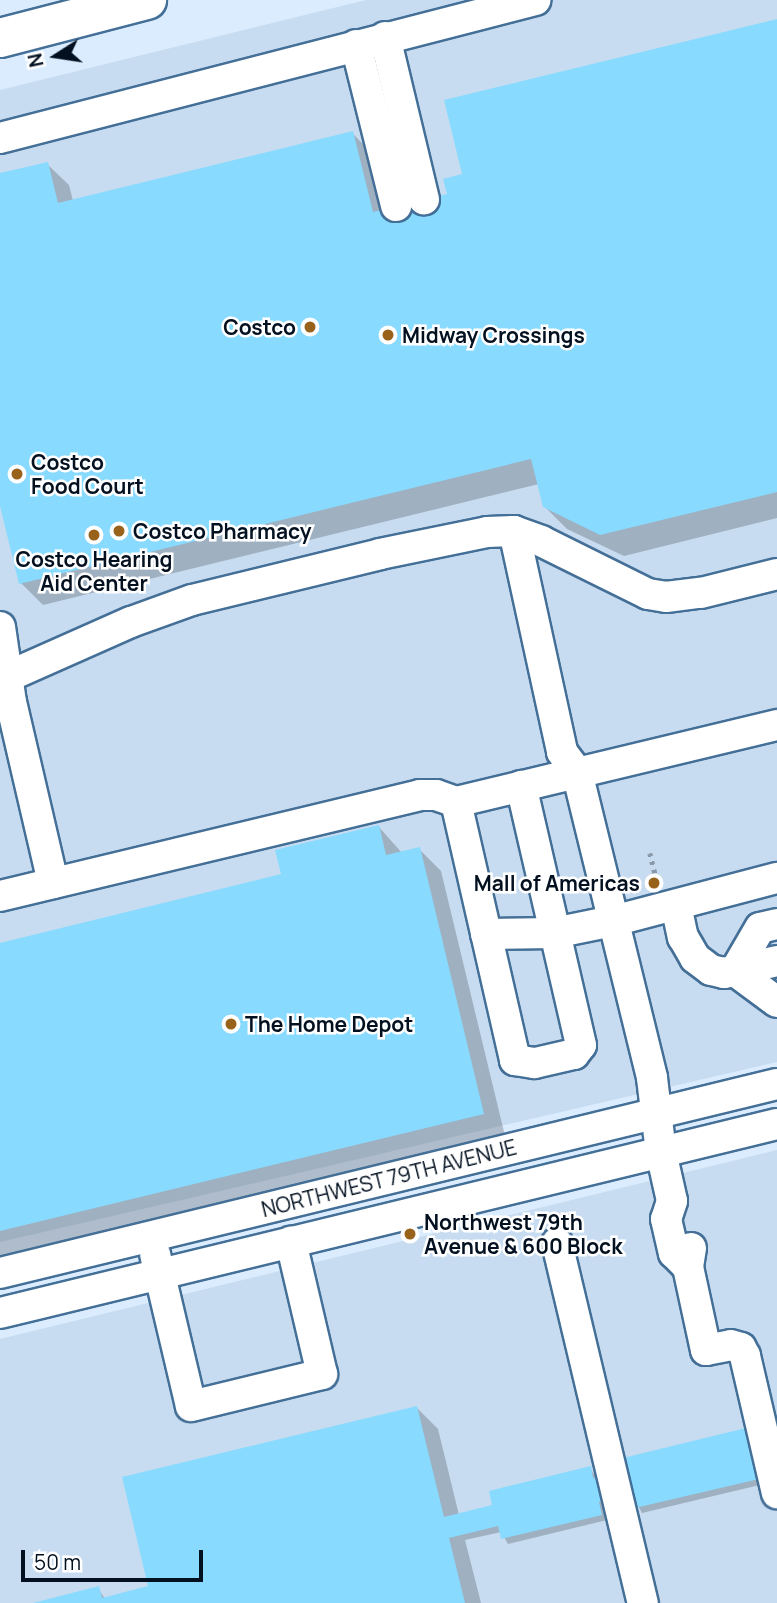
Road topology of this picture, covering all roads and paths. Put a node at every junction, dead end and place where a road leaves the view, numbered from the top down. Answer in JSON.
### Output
{"nodes":[{"id":1,"x":147,"y":0,"type":"edge"},
{"id":2,"x":535,"y":0,"type":"edge"},
{"id":3,"x":0,"y":38,"type":"edge"},
{"id":4,"x":364,"y":43,"type":"junction"},
{"id":5,"x":0,"y":138,"type":"edge"},
{"id":6,"x":514,"y":531,"type":"junction"},
{"id":7,"x":777,"y":574,"type":"edge"},
{"id":8,"x":0,"y":627,"type":"edge"},
{"id":9,"x":4,"y":679,"type":"edge"},
{"id":10,"x":777,"y":725,"type":"edge"},
{"id":11,"x":577,"y":772,"type":"junction"},
{"id":12,"x":521,"y":786,"type":"junction"},
{"id":13,"x":456,"y":802,"type":"junction"},
{"id":14,"x":650,"y":853,"type":"dead end"},
{"id":15,"x":777,"y":878,"type":"edge"},
{"id":16,"x":657,"y":882,"type":"dead end"},
{"id":17,"x":53,"y":883,"type":"junction"},
{"id":18,"x":0,"y":896,"type":"edge"},
{"id":19,"x":676,"y":905,"type":"junction"},
{"id":20,"x":613,"y":921,"type":"junction"},
{"id":21,"x":777,"y":924,"type":"edge"},
{"id":22,"x":554,"y":933,"type":"junction"},
{"id":23,"x":486,"y":934,"type":"junction"},
{"id":24,"x":777,"y":961,"type":"edge"},
{"id":25,"x":735,"y":971,"type":"junction"},
{"id":26,"x":777,"y":1002,"type":"edge"},
{"id":27,"x":777,"y":1084,"type":"edge"},
{"id":28,"x":657,"y":1113,"type":"junction"},
{"id":29,"x":777,"y":1124,"type":"edge"},
{"id":30,"x":661,"y":1152,"type":"junction"},
{"id":31,"x":150,"y":1236,"type":"junction"},
{"id":32,"x":291,"y":1242,"type":"junction"},
{"id":33,"x":557,"y":1243,"type":"dead end"},
{"id":34,"x":0,"y":1273,"type":"edge"},
{"id":35,"x":160,"y":1273,"type":"junction"},
{"id":36,"x":0,"y":1313,"type":"edge"},
{"id":37,"x":777,"y":1493,"type":"edge"},
{"id":38,"x":643,"y":1603,"type":"edge"}],
"edges":[{"from":1,"to":3,"type":"highway"},
{"from":2,"to":4,"type":"street"},
{"from":4,"to":4,"type":"street"},
{"from":4,"to":5,"type":"street"},
{"from":6,"to":7,"type":"street"},
{"from":6,"to":9,"type":"street"},
{"from":6,"to":11,"type":"street"},
{"from":8,"to":9,"type":"street"},
{"from":9,"to":17,"type":"street"},
{"from":10,"to":11,"type":"street"},
{"from":11,"to":12,"type":"street"},
{"from":11,"to":20,"type":"street"},
{"from":12,"to":13,"type":"street"},
{"from":12,"to":22,"type":"street"},
{"from":13,"to":17,"type":"street"},
{"from":13,"to":23,"type":"street"},
{"from":14,"to":16,"type":"path"},
{"from":15,"to":19,"type":"street"},
{"from":17,"to":18,"type":"street"},
{"from":19,"to":20,"type":"street"},
{"from":19,"to":25,"type":"street"},
{"from":20,"to":22,"type":"street"},
{"from":20,"to":28,"type":"street"},
{"from":21,"to":25,"type":"street"},
{"from":22,"to":23,"type":"street"},
{"from":22,"to":23,"type":"street"},
{"from":24,"to":25,"type":"street"},
{"from":25,"to":26,"type":"street"},
{"from":27,"to":28,"type":"street","name":"NORTHWEST 79TH AVENUE"},
{"from":28,"to":30,"type":"street"},
{"from":28,"to":31,"type":"street","name":"NORTHWEST 79TH AVENUE"},
{"from":29,"to":30,"type":"street","name":"NORTHWEST 79TH AVENUE"},
{"from":30,"to":32,"type":"street","name":"NORTHWEST 79TH AVENUE"},
{"from":30,"to":37,"type":"street"},
{"from":31,"to":34,"type":"street","name":"NORTHWEST 79TH AVENUE"},
{"from":31,"to":35,"type":"street"},
{"from":32,"to":35,"type":"street","name":"NORTHWEST 79TH AVENUE"},
{"from":32,"to":35,"type":"street"},
{"from":33,"to":38,"type":"street"},
{"from":35,"to":36,"type":"street","name":"NORTHWEST 79TH AVENUE"}]}
